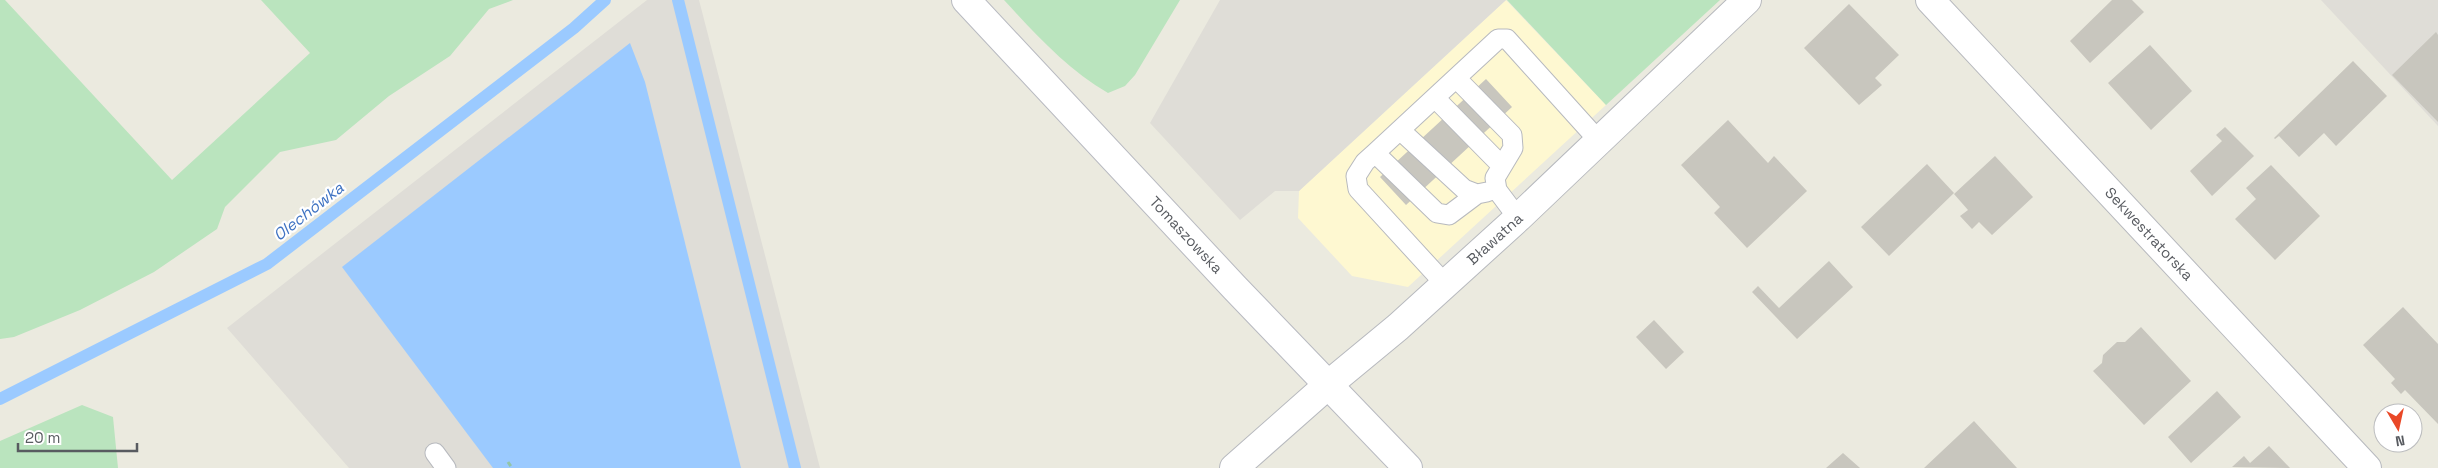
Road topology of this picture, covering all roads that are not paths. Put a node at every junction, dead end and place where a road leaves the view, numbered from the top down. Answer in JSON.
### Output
{"nodes":[{"id":1,"x":966,"y":0,"type":"edge"},
{"id":2,"x":1747,"y":0,"type":"edge"},
{"id":3,"x":1930,"y":0,"type":"edge"},
{"id":4,"x":1456,"y":78,"type":"junction"},
{"id":5,"x":1435,"y":98,"type":"junction"},
{"id":6,"x":1400,"y":130,"type":"junction"},
{"id":7,"x":1599,"y":140,"type":"junction"},
{"id":8,"x":1375,"y":153,"type":"junction"},
{"id":9,"x":1502,"y":166,"type":"junction"},
{"id":10,"x":1497,"y":190,"type":"junction"},
{"id":11,"x":1477,"y":194,"type":"junction"},
{"id":12,"x":1518,"y":218,"type":"junction"},
{"id":13,"x":1445,"y":284,"type":"junction"},
{"id":14,"x":1328,"y":384,"type":"junction"},
{"id":15,"x":435,"y":453,"type":"dead end"},
{"id":16,"x":446,"y":468,"type":"edge"},
{"id":17,"x":1234,"y":468,"type":"edge"},
{"id":18,"x":1408,"y":468,"type":"edge"},
{"id":19,"x":2367,"y":468,"type":"edge"}],
"edges":[{"from":1,"to":14,"type":"street","name":"Tomaszowska"},
{"from":2,"to":7,"type":"street","name":"Bławatna"},
{"from":3,"to":19,"type":"street","name":"Sekwestratorska"},
{"from":4,"to":5,"type":"lane"},
{"from":4,"to":7,"type":"lane"},
{"from":4,"to":9,"type":"lane"},
{"from":5,"to":6,"type":"lane"},
{"from":5,"to":9,"type":"lane"},
{"from":6,"to":8,"type":"lane"},
{"from":6,"to":11,"type":"lane"},
{"from":7,"to":12,"type":"street","name":"Bławatna"},
{"from":8,"to":11,"type":"lane"},
{"from":8,"to":13,"type":"lane"},
{"from":9,"to":10,"type":"lane"},
{"from":10,"to":11,"type":"lane"},
{"from":10,"to":12,"type":"lane"},
{"from":12,"to":13,"type":"street","name":"Bławatna"},
{"from":13,"to":14,"type":"street","name":"Bławatna"},
{"from":14,"to":17,"type":"street","name":"Bławatna"},
{"from":14,"to":18,"type":"street","name":"Tomaszowska"},
{"from":15,"to":16,"type":"lane"}]}
